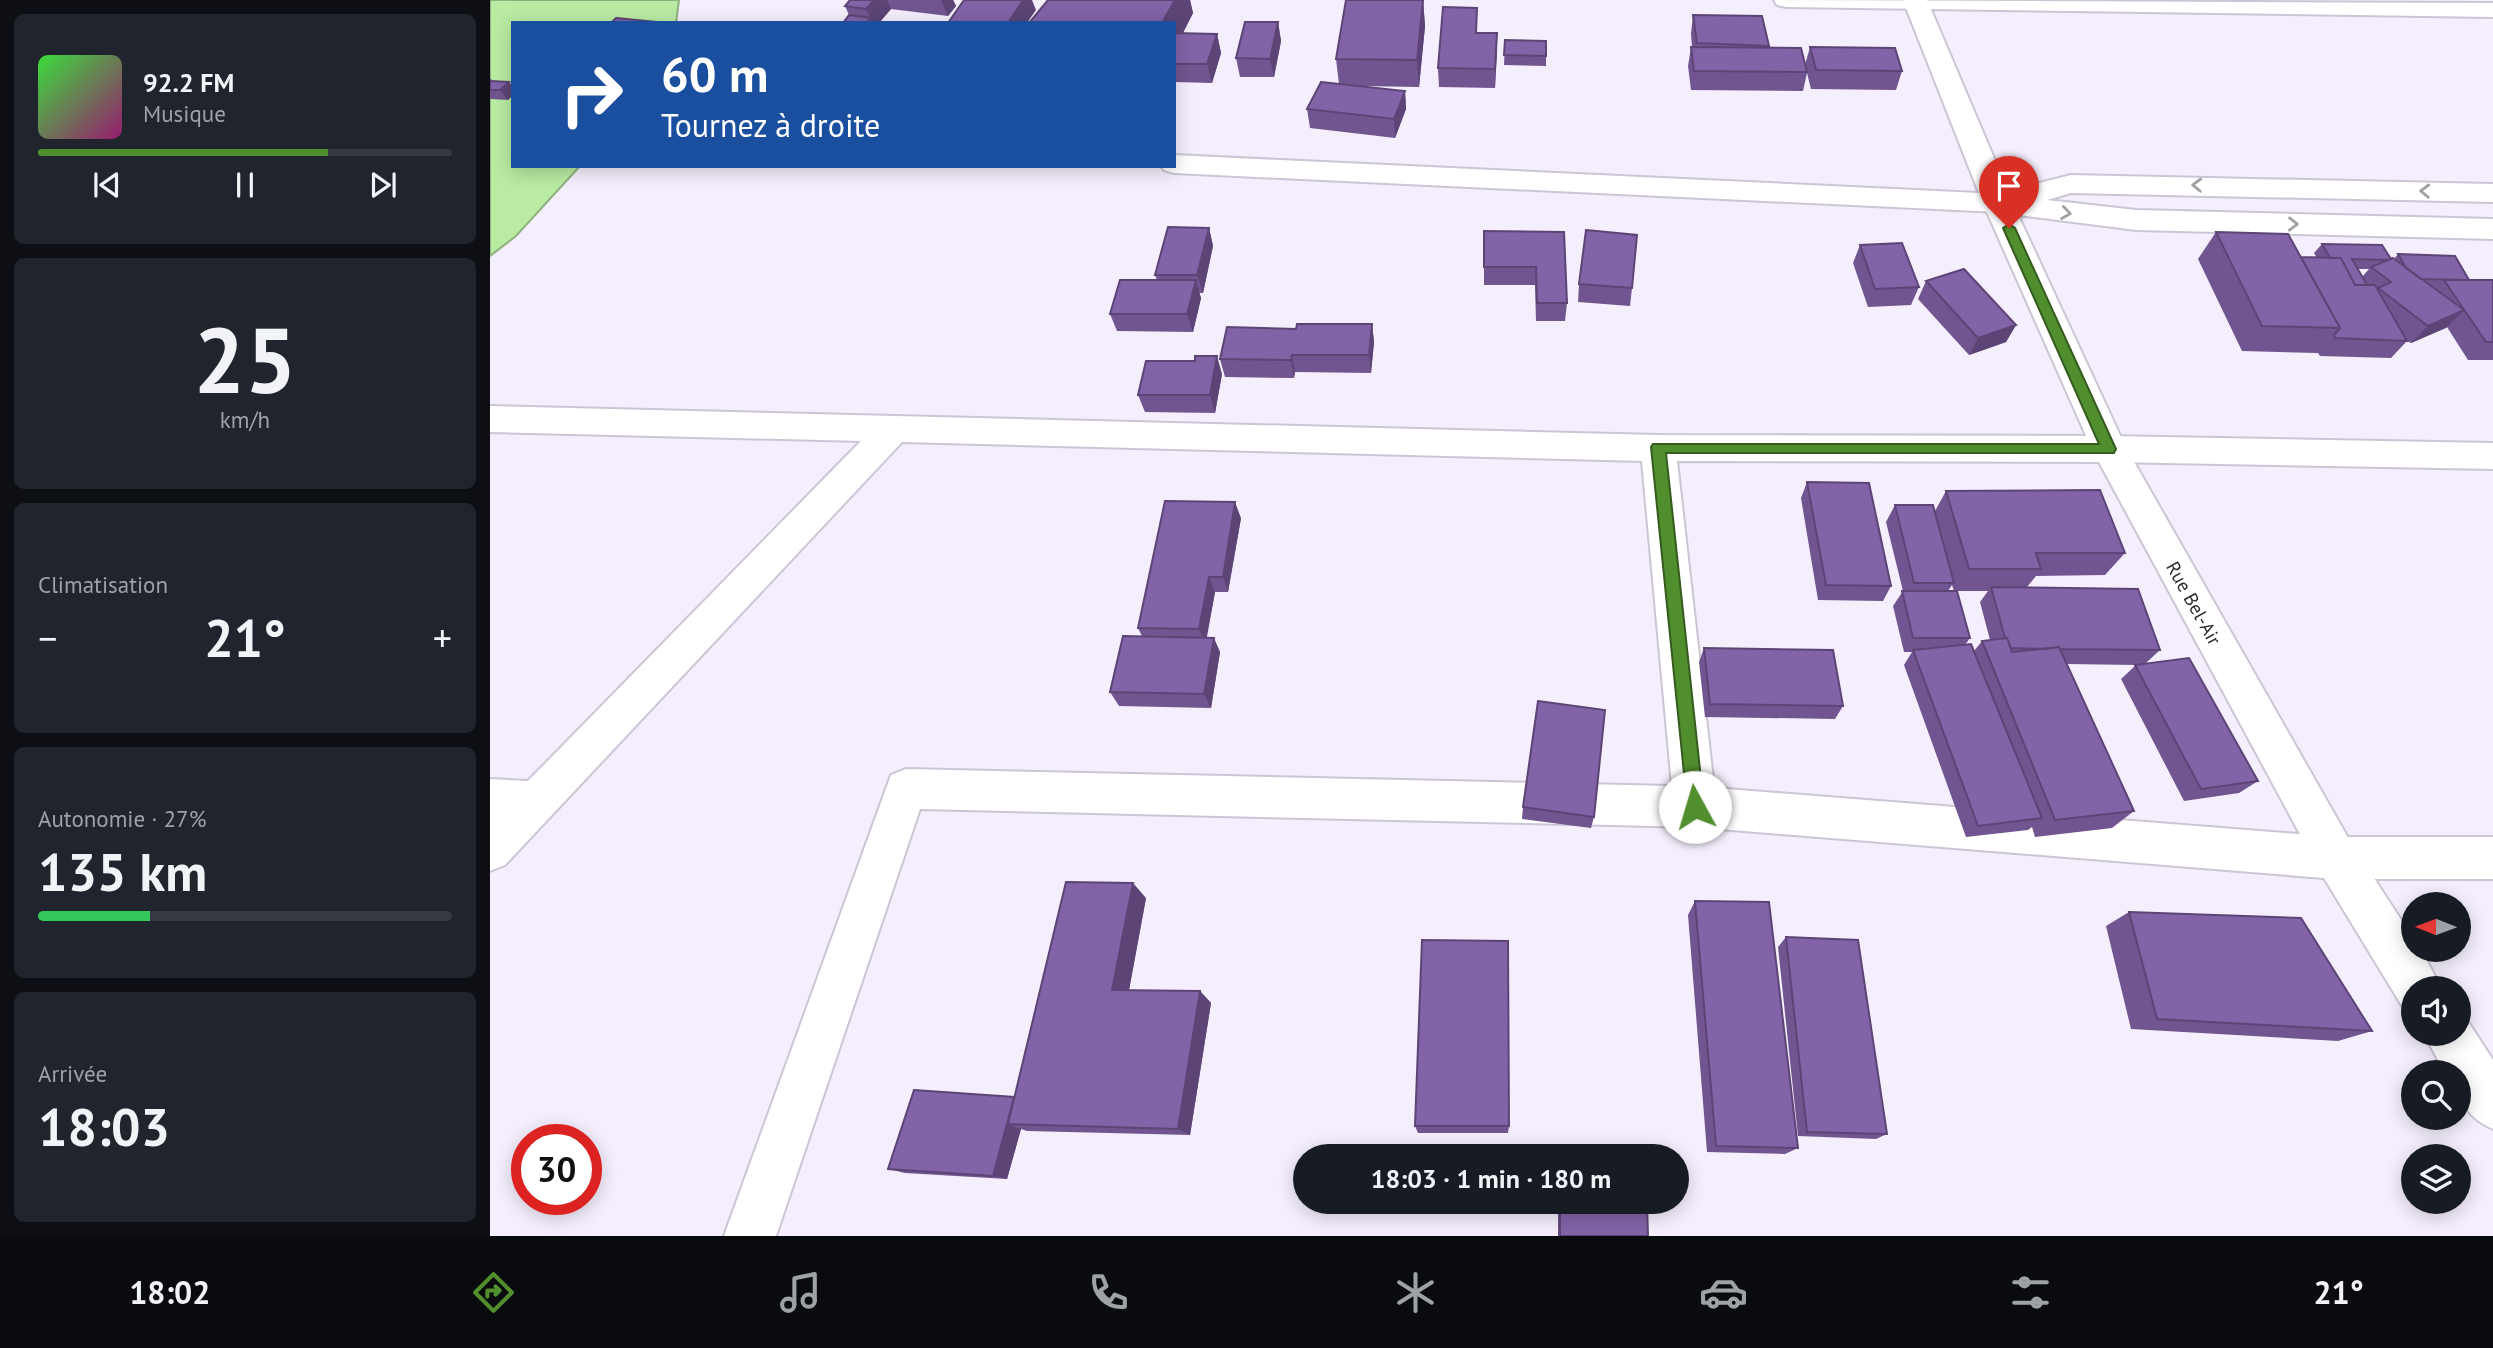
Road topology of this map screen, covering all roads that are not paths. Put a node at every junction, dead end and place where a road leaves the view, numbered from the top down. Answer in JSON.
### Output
{"nodes":[{"id":1,"x":1786,"y":0,"type":"edge"},
{"id":2,"x":1915,"y":1,"type":"edge"},
{"id":3,"x":2493,"y":10,"type":"edge"},
{"id":4,"x":1176,"y":164,"type":"edge"},
{"id":5,"x":2493,"y":193,"type":"edge"},
{"id":6,"x":1998,"y":203,"type":"junction"},
{"id":7,"x":2493,"y":229,"type":"edge"},
{"id":8,"x":490,"y":419,"type":"edge"},
{"id":9,"x":895,"y":428,"type":"junction"},
{"id":10,"x":1658,"y":447,"type":"junction"},
{"id":11,"x":2109,"y":449,"type":"junction"},
{"id":12,"x":2493,"y":456,"type":"edge"},
{"id":13,"x":490,"y":799,"type":"edge"},
{"id":14,"x":536,"y":801,"type":"junction"},
{"id":15,"x":1695,"y":807,"type":"junction"},
{"id":16,"x":490,"y":850,"type":"edge"},
{"id":17,"x":2336,"y":858,"type":"junction"},
{"id":18,"x":2493,"y":858,"type":"edge"},
{"id":19,"x":2411,"y":976,"type":"edge"},
{"id":20,"x":2456,"y":1046,"type":"edge"},
{"id":21,"x":2493,"y":1104,"type":"edge"},
{"id":22,"x":750,"y":1236,"type":"edge"}],
"edges":[{"from":1,"to":2,"type":"street"},
{"from":2,"to":3,"type":"street"},
{"from":2,"to":6,"type":"street","name":"Rue Bel-Air"},
{"from":4,"to":6,"type":"street"},
{"from":5,"to":6,"type":"street","one_way":true},
{"from":6,"to":7,"type":"street","one_way":true},
{"from":6,"to":11,"type":"street","name":"Rue Bel-Air"},
{"from":8,"to":9,"type":"street"},
{"from":9,"to":10,"type":"street"},
{"from":9,"to":14,"type":"street"},
{"from":10,"to":11,"type":"street"},
{"from":10,"to":15,"type":"street"},
{"from":11,"to":12,"type":"street"},
{"from":11,"to":17,"type":"street","name":"Rue Bel-Air"},
{"from":13,"to":14,"type":"street"},
{"from":14,"to":16,"type":"street"},
{"from":15,"to":17,"type":"street"},
{"from":15,"to":22,"type":"street"},
{"from":17,"to":18,"type":"street"},
{"from":17,"to":19,"type":"street","name":"Rue Bel-Air"},
{"from":20,"to":21,"type":"street"}]}
